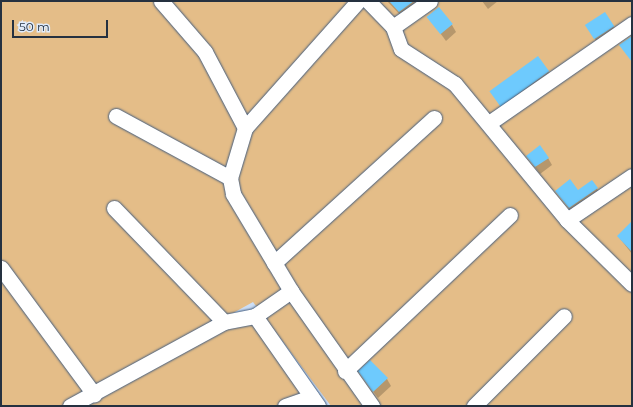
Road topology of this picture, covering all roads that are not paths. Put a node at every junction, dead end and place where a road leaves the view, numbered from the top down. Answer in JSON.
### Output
{"nodes":[{"id":1,"x":162,"y":1,"type":"edge"},
{"id":2,"x":358,"y":1,"type":"edge"},
{"id":3,"x":368,"y":1,"type":"edge"},
{"id":4,"x":430,"y":1,"type":"edge"},
{"id":5,"x":632,"y":24,"type":"edge"},
{"id":6,"x":394,"y":27,"type":"junction"},
{"id":7,"x":116,"y":116,"type":"dead end"},
{"id":8,"x":434,"y":118,"type":"dead end"},
{"id":9,"x":489,"y":123,"type":"junction"},
{"id":10,"x":245,"y":128,"type":"junction"},
{"id":11,"x":632,"y":176,"type":"edge"},
{"id":12,"x":230,"y":178,"type":"junction"},
{"id":13,"x":114,"y":208,"type":"dead end"},
{"id":14,"x":510,"y":215,"type":"dead end"},
{"id":15,"x":567,"y":220,"type":"junction"},
{"id":16,"x":274,"y":263,"type":"junction"},
{"id":17,"x":1,"y":268,"type":"edge"},
{"id":18,"x":632,"y":284,"type":"edge"},
{"id":19,"x":292,"y":291,"type":"junction"},
{"id":20,"x":255,"y":316,"type":"junction"},
{"id":21,"x":564,"y":316,"type":"dead end"},
{"id":22,"x":224,"y":322,"type":"junction"},
{"id":23,"x":345,"y":370,"type":"junction"},
{"id":24,"x":94,"y":394,"type":"junction"},
{"id":25,"x":314,"y":401,"type":"edge"},
{"id":26,"x":70,"y":406,"type":"edge"},
{"id":27,"x":285,"y":406,"type":"edge"},
{"id":28,"x":372,"y":406,"type":"edge"},
{"id":29,"x":474,"y":406,"type":"edge"}],
"edges":[{"from":1,"to":10,"type":"lane"},
{"from":2,"to":10,"type":"lane"},
{"from":3,"to":6,"type":"lane"},
{"from":4,"to":6,"type":"lane"},
{"from":5,"to":9,"type":"lane"},
{"from":6,"to":9,"type":"lane"},
{"from":7,"to":12,"type":"lane"},
{"from":8,"to":16,"type":"lane"},
{"from":9,"to":15,"type":"lane"},
{"from":10,"to":12,"type":"lane"},
{"from":11,"to":15,"type":"lane"},
{"from":12,"to":16,"type":"lane"},
{"from":13,"to":22,"type":"lane"},
{"from":14,"to":23,"type":"lane"},
{"from":15,"to":18,"type":"lane"},
{"from":16,"to":19,"type":"lane"},
{"from":17,"to":24,"type":"lane"},
{"from":19,"to":20,"type":"lane"},
{"from":19,"to":23,"type":"lane"},
{"from":20,"to":22,"type":"lane"},
{"from":20,"to":25,"type":"lane"},
{"from":21,"to":29,"type":"lane"},
{"from":22,"to":24,"type":"lane"},
{"from":23,"to":28,"type":"lane"},
{"from":24,"to":26,"type":"lane"},
{"from":25,"to":27,"type":"lane"}]}
